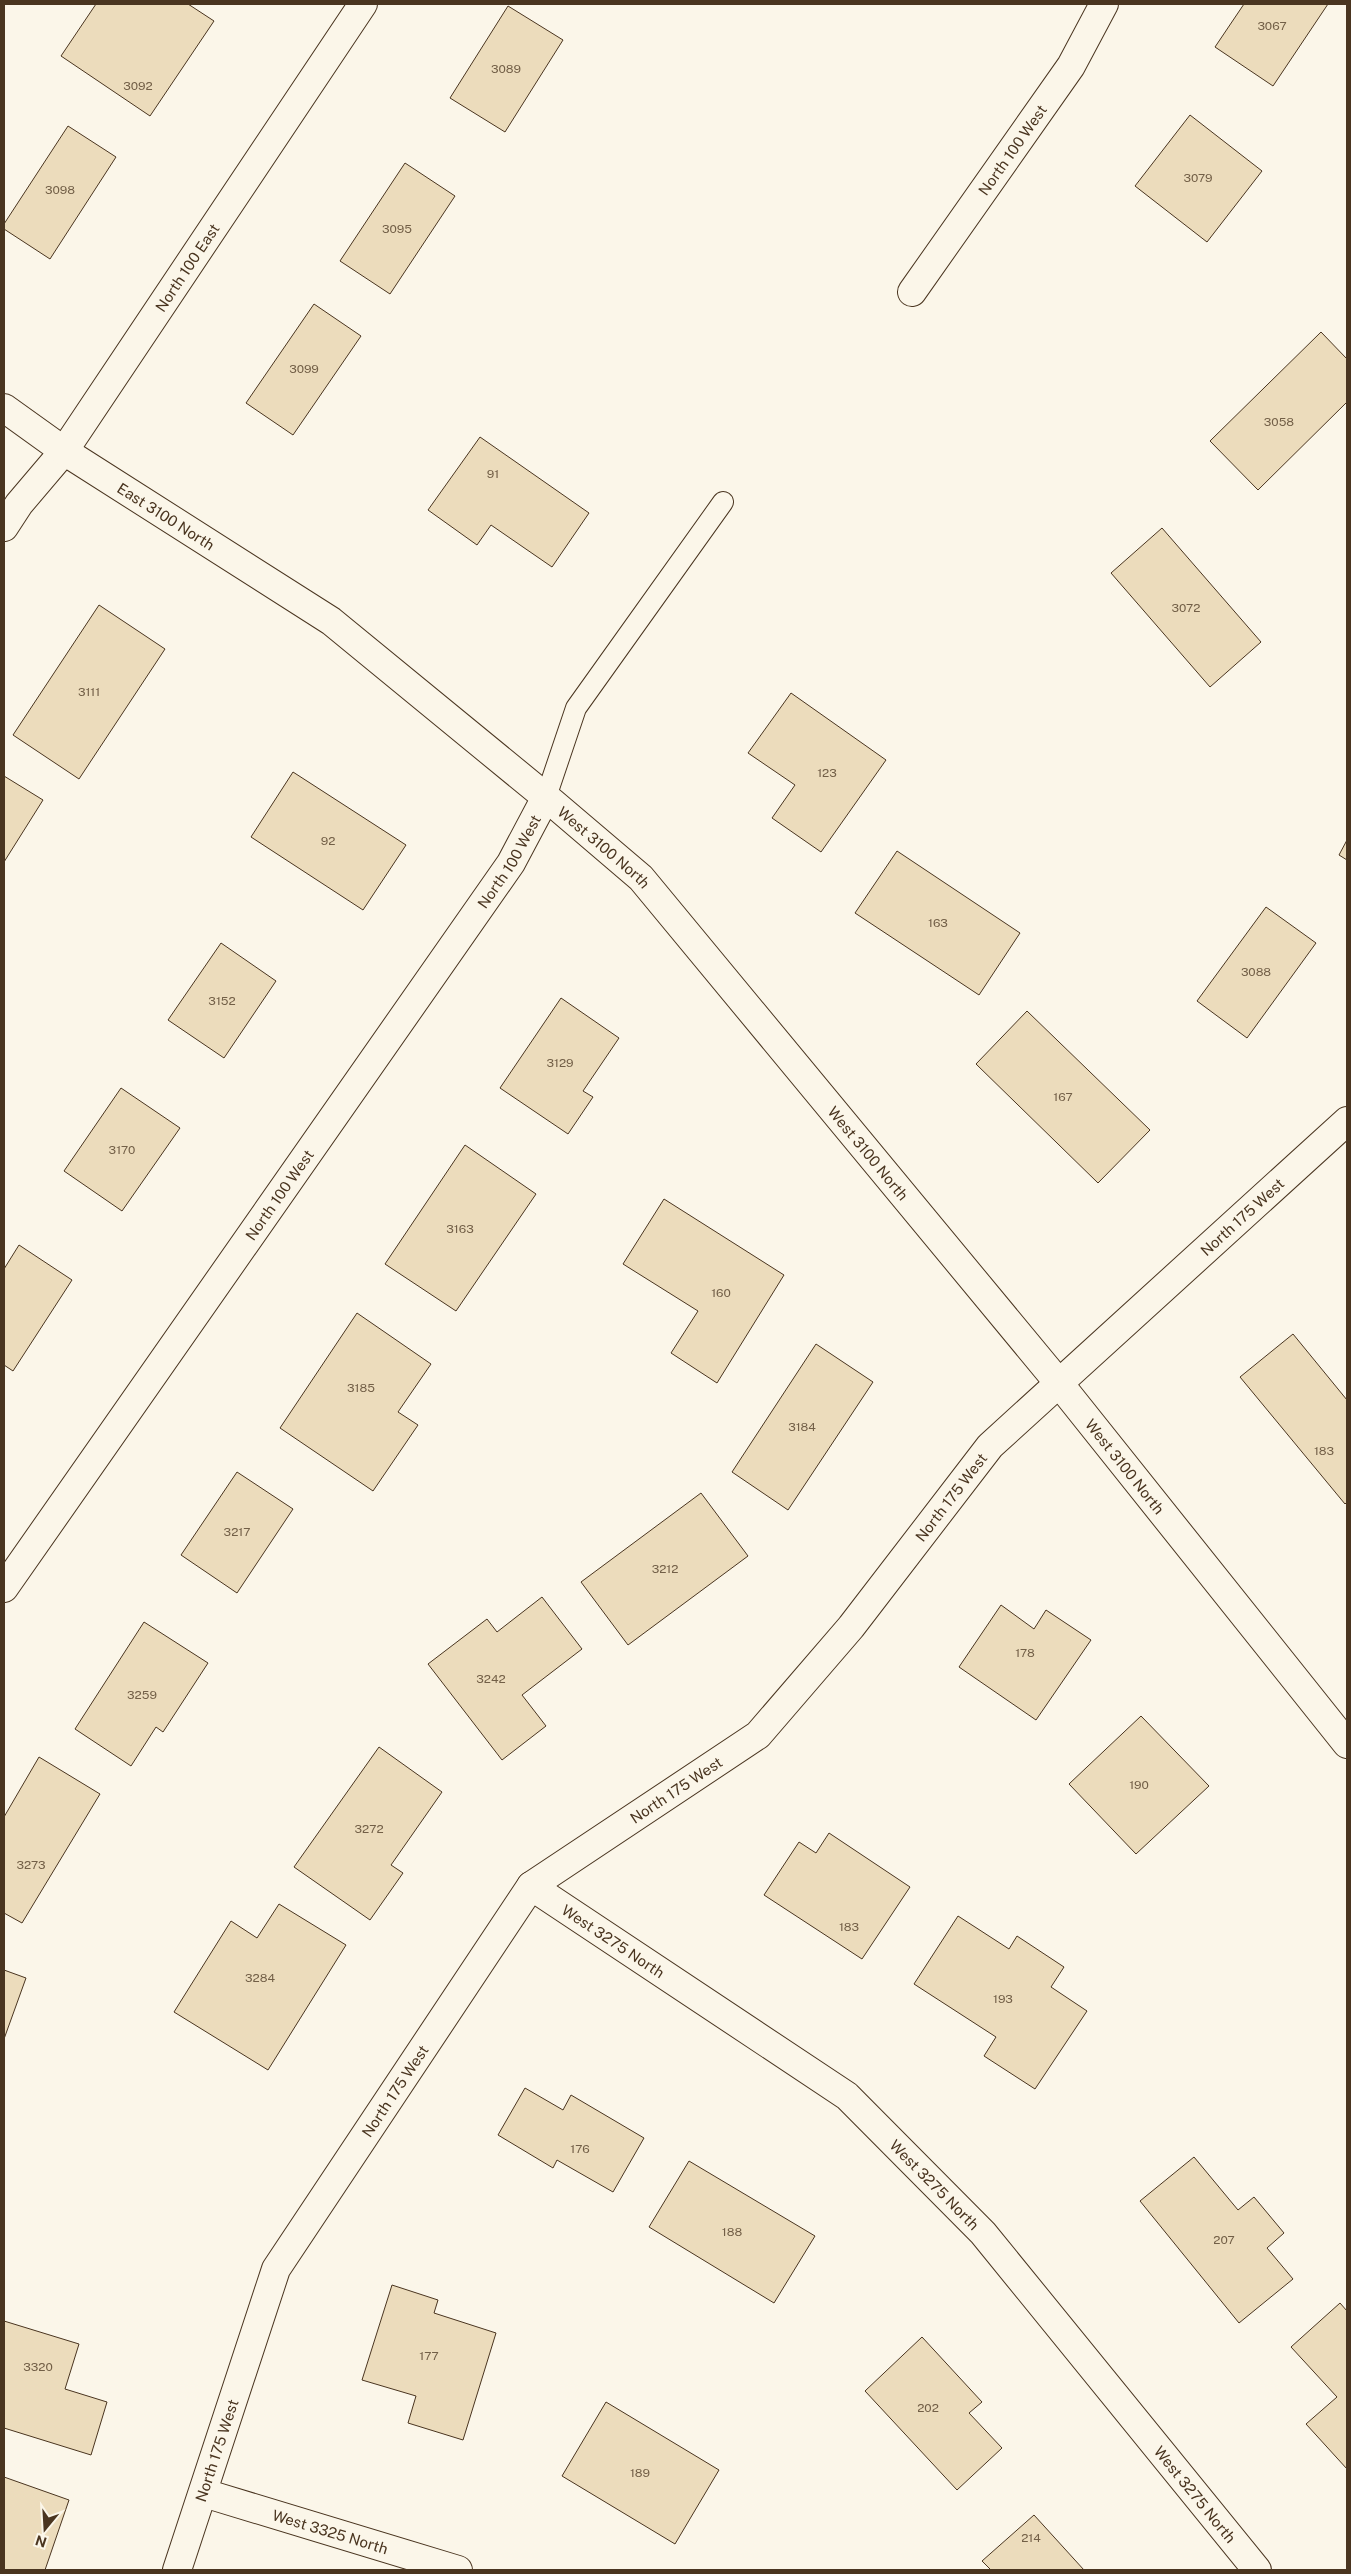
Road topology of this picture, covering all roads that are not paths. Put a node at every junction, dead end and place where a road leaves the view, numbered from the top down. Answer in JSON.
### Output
{"nodes":[{"id":1,"x":363,"y":4,"type":"edge"},
{"id":2,"x":1104,"y":4,"type":"edge"},
{"id":3,"x":912,"y":292,"type":"dead end"},
{"id":4,"x":4,"y":408,"type":"edge"},
{"id":5,"x":64,"y":451,"type":"junction"},
{"id":6,"x":723,"y":502,"type":"dead end"},
{"id":7,"x":4,"y":527,"type":"edge"},
{"id":8,"x":331,"y":621,"type":"joint"},
{"id":9,"x":546,"y":797,"type":"junction"},
{"id":10,"x":1347,"y":1121,"type":"edge"},
{"id":11,"x":1058,"y":1382,"type":"junction"},
{"id":12,"x":4,"y":1588,"type":"edge"},
{"id":13,"x":1347,"y":1744,"type":"edge"},
{"id":14,"x":531,"y":1886,"type":"junction"},
{"id":15,"x":204,"y":2492,"type":"junction"},
{"id":16,"x":177,"y":2570,"type":"edge"},
{"id":17,"x":458,"y":2570,"type":"edge"},
{"id":18,"x":1257,"y":2570,"type":"edge"}],
"edges":[{"from":1,"to":5,"type":"street","name":"North 100 East"},
{"from":2,"to":3,"type":"street","name":"North 100 West"},
{"from":4,"to":5,"type":"street","name":"East 3100 North"},
{"from":5,"to":7,"type":"street","name":"North 100 East"},
{"from":5,"to":8,"type":"street","name":"East 3100 North"},
{"from":6,"to":9,"type":"lane"},
{"from":8,"to":9,"type":"street","name":"West 3100 North"},
{"from":9,"to":11,"type":"street","name":"West 3100 North"},
{"from":9,"to":12,"type":"street","name":"North 100 West"},
{"from":10,"to":11,"type":"street","name":"North 175 West"},
{"from":11,"to":13,"type":"street","name":"West 3100 North"},
{"from":11,"to":14,"type":"street","name":"North 175 West"},
{"from":14,"to":15,"type":"street","name":"North 175 West"},
{"from":14,"to":18,"type":"street","name":"West 3275 North"},
{"from":15,"to":16,"type":"street","name":"North 175 West"},
{"from":15,"to":17,"type":"street","name":"West 3325 North"}]}
